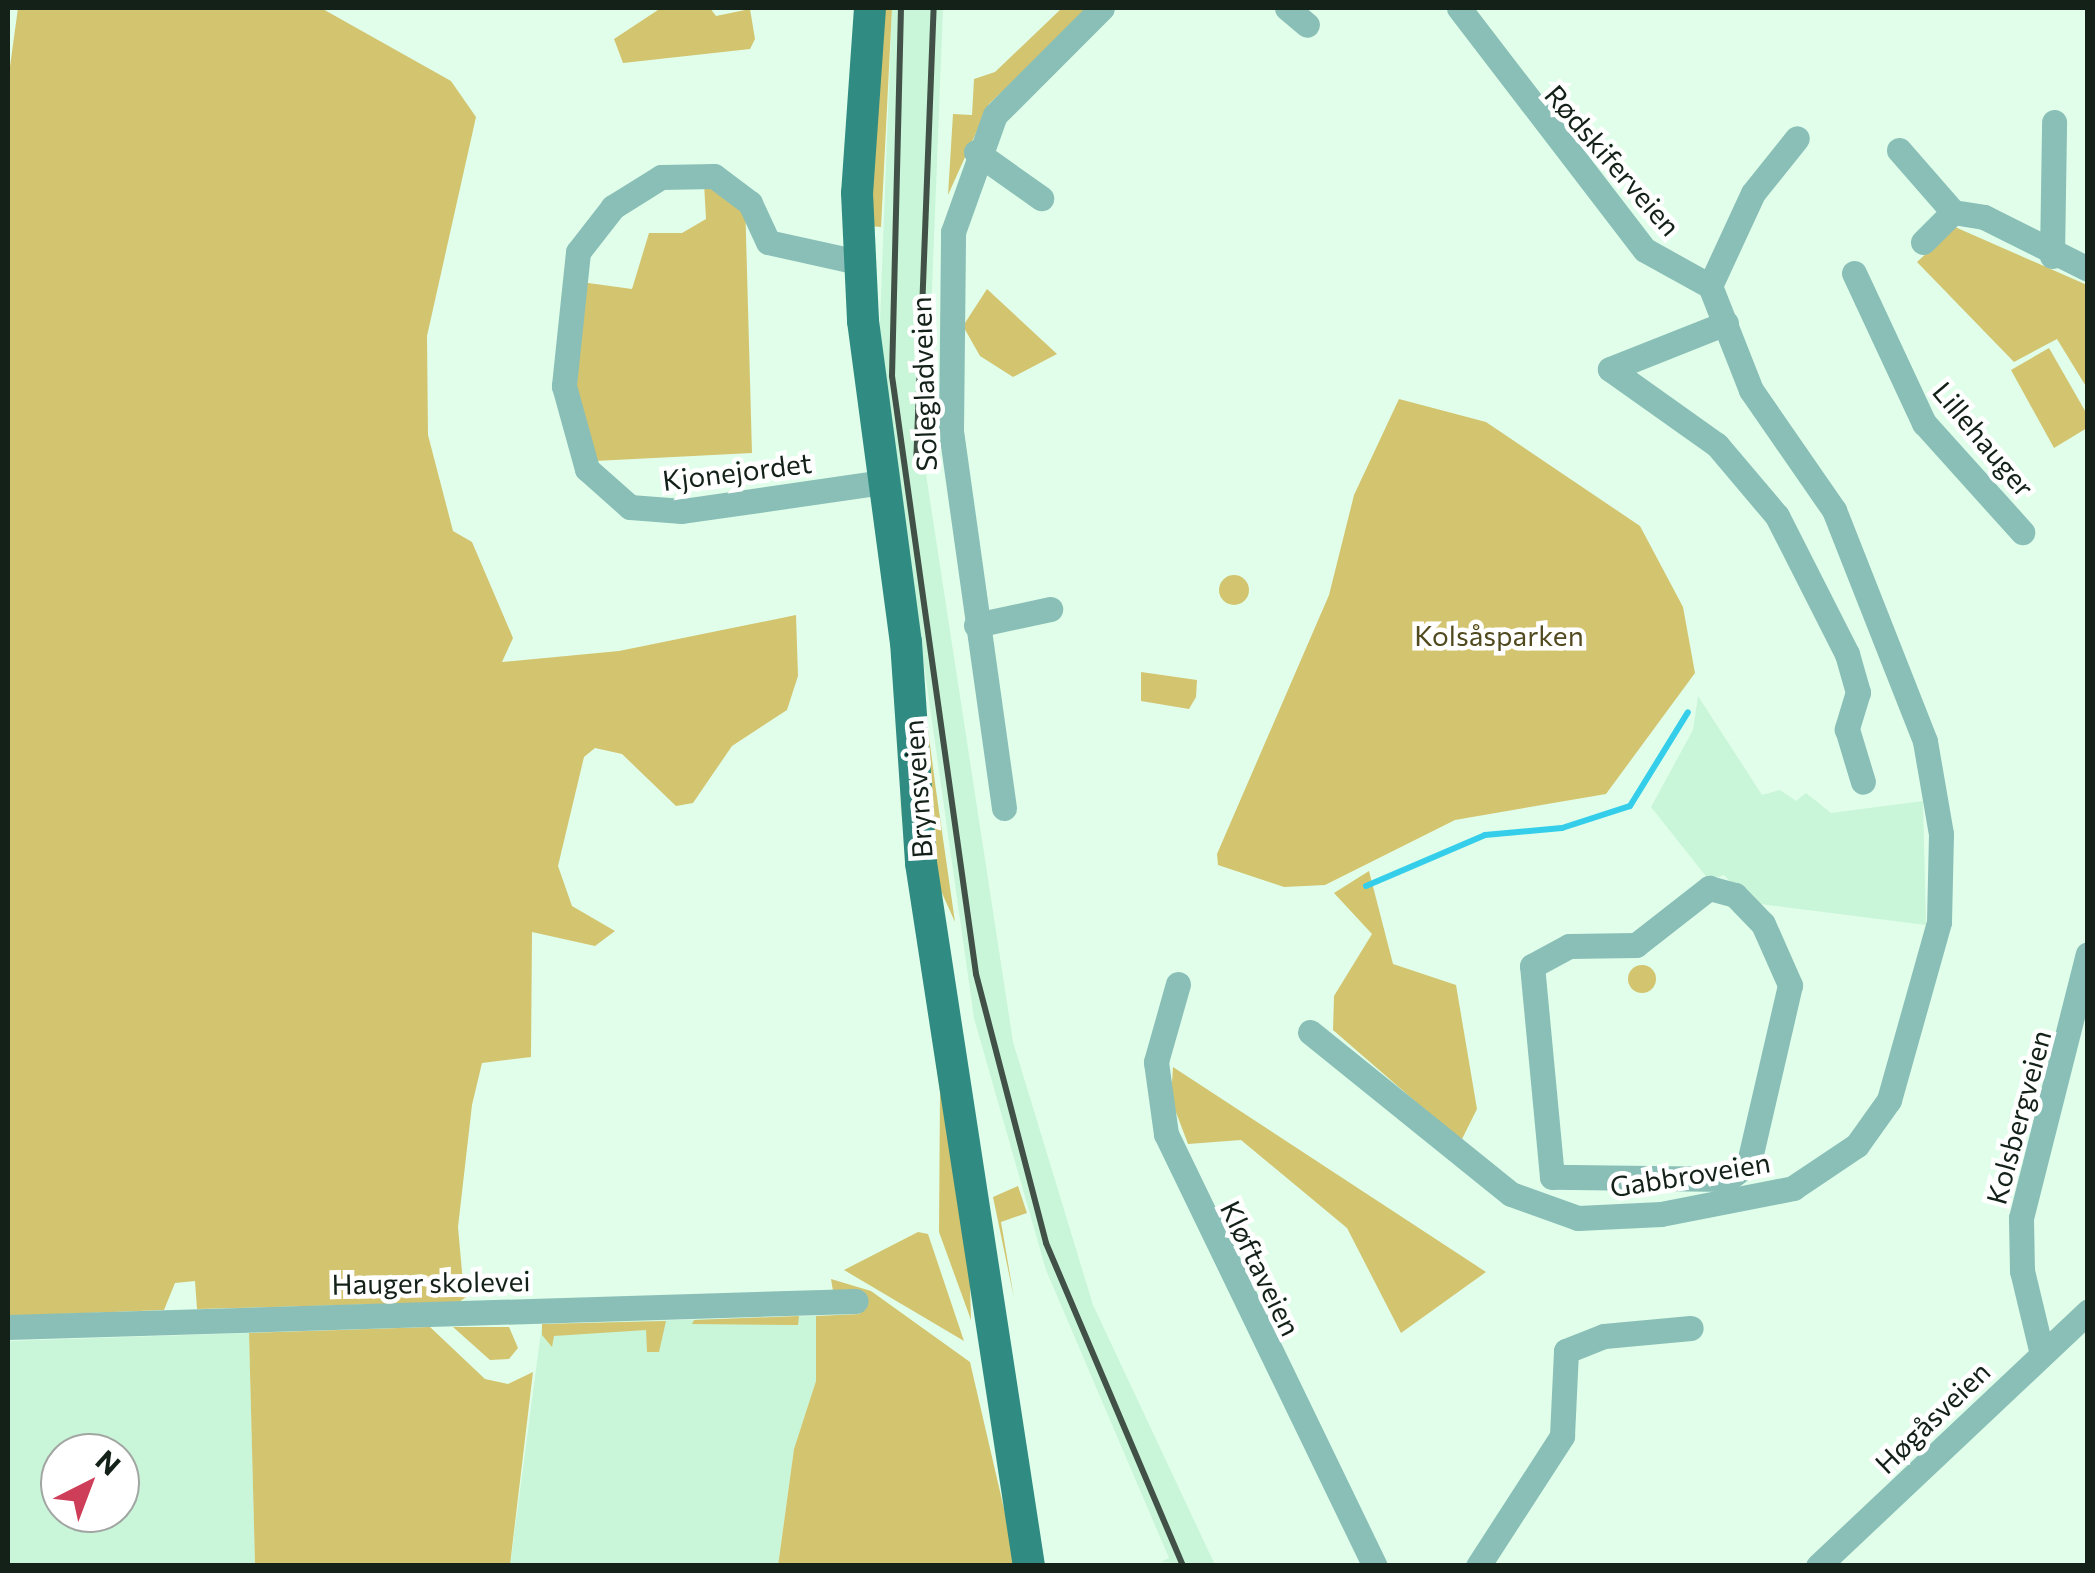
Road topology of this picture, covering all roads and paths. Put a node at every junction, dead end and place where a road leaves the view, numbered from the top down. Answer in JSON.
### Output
{"nodes":[{"id":1,"x":870,"y":8,"type":"edge"},
{"id":2,"x":1287,"y":8,"type":"edge"},
{"id":3,"x":1306,"y":8,"type":"edge"},
{"id":4,"x":1459,"y":8,"type":"edge"},
{"id":5,"x":1097,"y":11,"type":"edge"},
{"id":6,"x":2054,"y":122,"type":"dead end"},
{"id":7,"x":1796,"y":138,"type":"dead end"},
{"id":8,"x":1899,"y":150,"type":"dead end"},
{"id":9,"x":976,"y":152,"type":"junction"},
{"id":10,"x":1041,"y":198,"type":"dead end"},
{"id":11,"x":1953,"y":212,"type":"junction"},
{"id":12,"x":1923,"y":242,"type":"dead end"},
{"id":13,"x":2052,"y":256,"type":"junction"},
{"id":14,"x":858,"y":262,"type":"junction"},
{"id":15,"x":2088,"y":270,"type":"edge"},
{"id":16,"x":1854,"y":273,"type":"dead end"},
{"id":17,"x":1710,"y":286,"type":"junction"},
{"id":18,"x":1726,"y":324,"type":"junction"},
{"id":19,"x":884,"y":482,"type":"junction"},
{"id":20,"x":2022,"y":532,"type":"dead end"},
{"id":21,"x":1050,"y":609,"type":"dead end"},
{"id":22,"x":976,"y":624,"type":"junction"},
{"id":23,"x":1863,"y":782,"type":"dead end"},
{"id":24,"x":1004,"y":808,"type":"dead end"},
{"id":25,"x":2088,"y":954,"type":"edge"},
{"id":26,"x":1178,"y":984,"type":"dead end"},
{"id":27,"x":1310,"y":1032,"type":"dead end"},
{"id":28,"x":1552,"y":1177,"type":"junction"},
{"id":29,"x":1548,"y":1212,"type":"junction"},
{"id":30,"x":856,"y":1301,"type":"dead end"},
{"id":31,"x":2088,"y":1312,"type":"edge"},
{"id":32,"x":8,"y":1327,"type":"edge"},
{"id":33,"x":1691,"y":1328,"type":"dead end"},
{"id":34,"x":2042,"y":1354,"type":"junction"},
{"id":35,"x":1028,"y":1566,"type":"edge"},
{"id":36,"x":1376,"y":1566,"type":"edge"},
{"id":37,"x":1478,"y":1566,"type":"edge"},
{"id":38,"x":1818,"y":1566,"type":"edge"}],
"edges":[{"from":1,"to":14,"type":"main road","name":"Brynsveien"},
{"from":2,"to":3,"type":"street"},
{"from":4,"to":17,"type":"street","name":"Rødskiferveien"},
{"from":5,"to":9,"type":"street","name":"Solegladveien"},
{"from":6,"to":13,"type":"street"},
{"from":7,"to":17,"type":"street"},
{"from":8,"to":11,"type":"street"},
{"from":9,"to":10,"type":"street"},
{"from":9,"to":22,"type":"street","name":"Solegladveien"},
{"from":11,"to":12,"type":"street"},
{"from":11,"to":13,"type":"street"},
{"from":13,"to":15,"type":"street"},
{"from":14,"to":19,"type":"main road","name":"Brynsveien"},
{"from":14,"to":19,"type":"street","name":"Kjonejordet"},
{"from":16,"to":20,"type":"street","name":"Lillehauger"},
{"from":17,"to":18,"type":"street","name":"Gabbroveien"},
{"from":18,"to":23,"type":"street"},
{"from":18,"to":29,"type":"street","name":"Gabbroveien"},
{"from":19,"to":35,"type":"main road","name":"Brynsveien"},
{"from":21,"to":22,"type":"street"},
{"from":22,"to":24,"type":"street","name":"Solegladveien"},
{"from":25,"to":34,"type":"street","name":"Kolsbergveien"},
{"from":26,"to":36,"type":"street","name":"Kløftaveien"},
{"from":27,"to":29,"type":"street","name":"Gabbroveien"},
{"from":28,"to":28,"type":"street"},
{"from":28,"to":29,"type":"street"},
{"from":30,"to":32,"type":"street","name":"Hauger skolevei"},
{"from":31,"to":34,"type":"street","name":"Høgåsveien"},
{"from":33,"to":37,"type":"street"},
{"from":34,"to":38,"type":"street","name":"Høgåsveien"}]}
